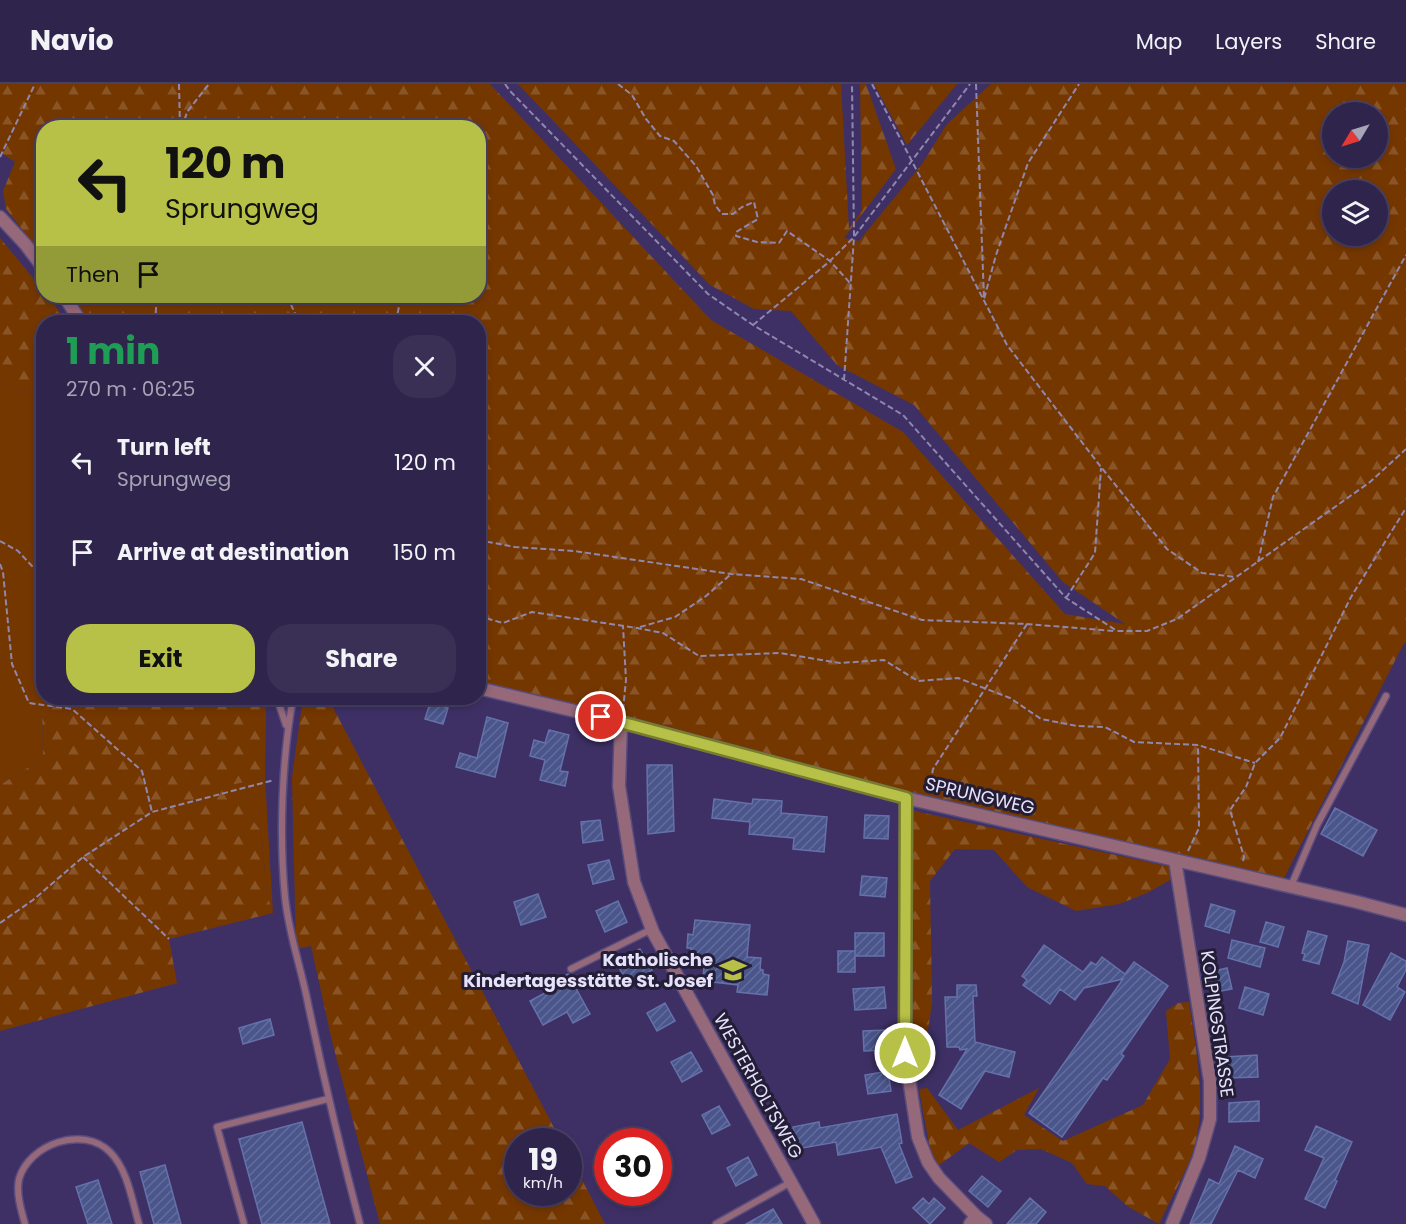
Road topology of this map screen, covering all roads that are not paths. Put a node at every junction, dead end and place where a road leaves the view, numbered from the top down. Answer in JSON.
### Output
{"nodes":[{"id":1,"x":0,"y":217,"type":"edge"},
{"id":2,"x":36,"y":258,"type":"edge"},
{"id":3,"x":486,"y":690,"type":"edge"},
{"id":4,"x":1386,"y":696,"type":"dead end"},
{"id":5,"x":279,"y":705,"type":"edge"},
{"id":6,"x":292,"y":705,"type":"edge"},
{"id":7,"x":621,"y":722,"type":"junction"},
{"id":8,"x":287,"y":729,"type":"junction"},
{"id":9,"x":906,"y":798,"type":"junction"},
{"id":10,"x":1181,"y":861,"type":"junction"},
{"id":11,"x":1291,"y":886,"type":"junction"},
{"id":12,"x":1406,"y":915,"type":"edge"},
{"id":13,"x":652,"y":929,"type":"junction"},
{"id":14,"x":571,"y":969,"type":"dead end"},
{"id":15,"x":328,"y":1099,"type":"junction"},
{"id":16,"x":791,"y":1182,"type":"junction"},
{"id":17,"x":977,"y":1221,"type":"edge"},
{"id":18,"x":26,"y":1224,"type":"edge"},
{"id":19,"x":139,"y":1224,"type":"edge"},
{"id":20,"x":244,"y":1224,"type":"edge"},
{"id":21,"x":360,"y":1224,"type":"edge"},
{"id":22,"x":716,"y":1224,"type":"edge"},
{"id":23,"x":814,"y":1224,"type":"edge"},
{"id":24,"x":1172,"y":1224,"type":"edge"}],
"edges":[{"from":1,"to":2,"type":"street"},
{"from":3,"to":7,"type":"street","name":"SPRUNGWEG"},
{"from":4,"to":11,"type":"lane"},
{"from":5,"to":8,"type":"lane"},
{"from":6,"to":8,"type":"lane"},
{"from":7,"to":9,"type":"street","name":"SPRUNGWEG"},
{"from":7,"to":13,"type":"street","name":"WESTERHOLTSWEG"},
{"from":8,"to":15,"type":"lane"},
{"from":9,"to":10,"type":"street","name":"SPRUNGWEG"},
{"from":9,"to":17,"type":"street"},
{"from":10,"to":11,"type":"street","name":"SPRUNGWEG"},
{"from":10,"to":24,"type":"street","name":"KOLPINGSTRASSE"},
{"from":11,"to":12,"type":"street","name":"SPRUNGWEG"},
{"from":13,"to":14,"type":"lane"},
{"from":13,"to":16,"type":"street","name":"WESTERHOLTSWEG"},
{"from":15,"to":20,"type":"lane"},
{"from":15,"to":21,"type":"lane"},
{"from":16,"to":22,"type":"lane"},
{"from":16,"to":23,"type":"street","name":"WESTERHOLTSWEG"},
{"from":18,"to":19,"type":"lane"}]}
